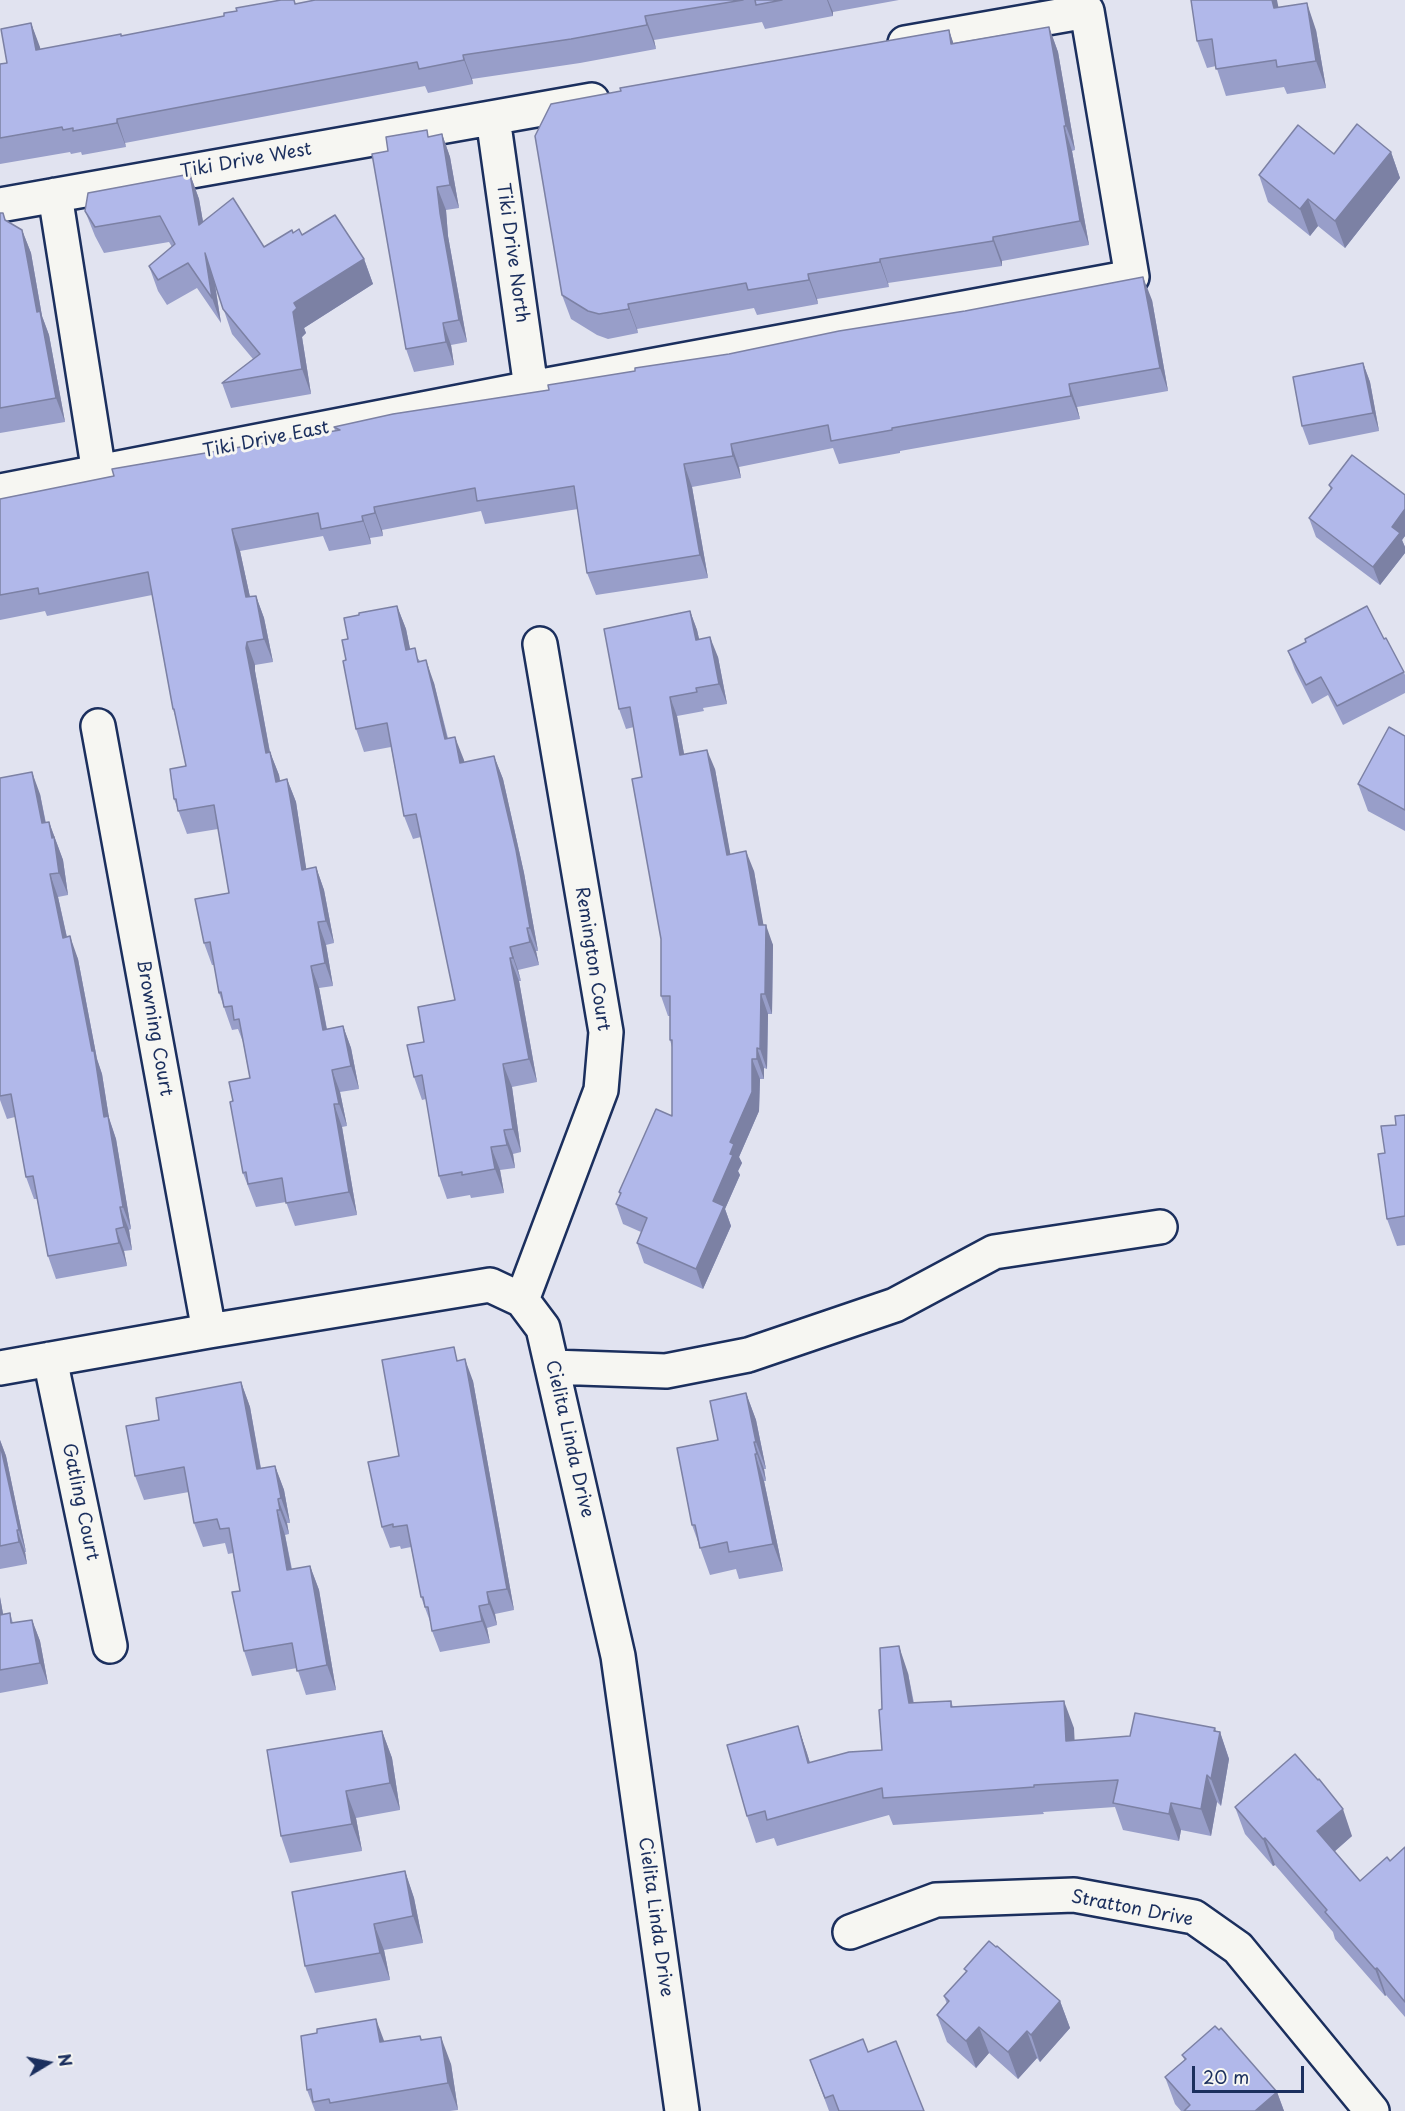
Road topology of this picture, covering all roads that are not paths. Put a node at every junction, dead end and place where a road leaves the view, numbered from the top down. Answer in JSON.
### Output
{"nodes":[{"id":1,"x":877,"y":48,"type":"edge"},
{"id":2,"x":621,"y":95,"type":"edge"},
{"id":3,"x":493,"y":118,"type":"junction"},
{"id":4,"x":55,"y":195,"type":"junction"},
{"id":5,"x":0,"y":205,"type":"edge"},
{"id":6,"x":531,"y":388,"type":"junction"},
{"id":7,"x":99,"y":472,"type":"junction"},
{"id":8,"x":0,"y":491,"type":"edge"},
{"id":9,"x":540,"y":644,"type":"dead end"},
{"id":10,"x":98,"y":726,"type":"dead end"},
{"id":11,"x":1160,"y":1227,"type":"dead end"},
{"id":12,"x":522,"y":1299,"type":"junction"},
{"id":13,"x":209,"y":1330,"type":"junction"},
{"id":14,"x":50,"y":1359,"type":"junction"},
{"id":15,"x":552,"y":1367,"type":"junction"},
{"id":16,"x":0,"y":1368,"type":"edge"},
{"id":17,"x":110,"y":1646,"type":"dead end"},
{"id":18,"x":850,"y":1932,"type":"dead end"},
{"id":19,"x":682,"y":2111,"type":"edge"},
{"id":20,"x":1371,"y":2111,"type":"edge"}],
"edges":[{"from":1,"to":6,"type":"street","name":"Tiki Drive East"},
{"from":2,"to":3,"type":"street","name":"Tiki Drive West"},
{"from":3,"to":4,"type":"street","name":"Tiki Drive West"},
{"from":3,"to":6,"type":"street","name":"Tiki Drive North"},
{"from":4,"to":5,"type":"street","name":"Tiki Drive West"},
{"from":4,"to":7,"type":"street"},
{"from":6,"to":7,"type":"street","name":"Tiki Drive East"},
{"from":7,"to":8,"type":"street","name":"Tiki Drive East"},
{"from":9,"to":12,"type":"street","name":"Remington Court"},
{"from":10,"to":13,"type":"street","name":"Browning Court"},
{"from":11,"to":15,"type":"street"},
{"from":12,"to":13,"type":"street"},
{"from":12,"to":15,"type":"street","name":"Cielita Linda Drive"},
{"from":13,"to":14,"type":"street"},
{"from":14,"to":16,"type":"street"},
{"from":14,"to":17,"type":"street","name":"Gatling Court"},
{"from":15,"to":19,"type":"street","name":"Cielita Linda Drive"},
{"from":18,"to":20,"type":"street","name":"Stratton Drive"}]}
